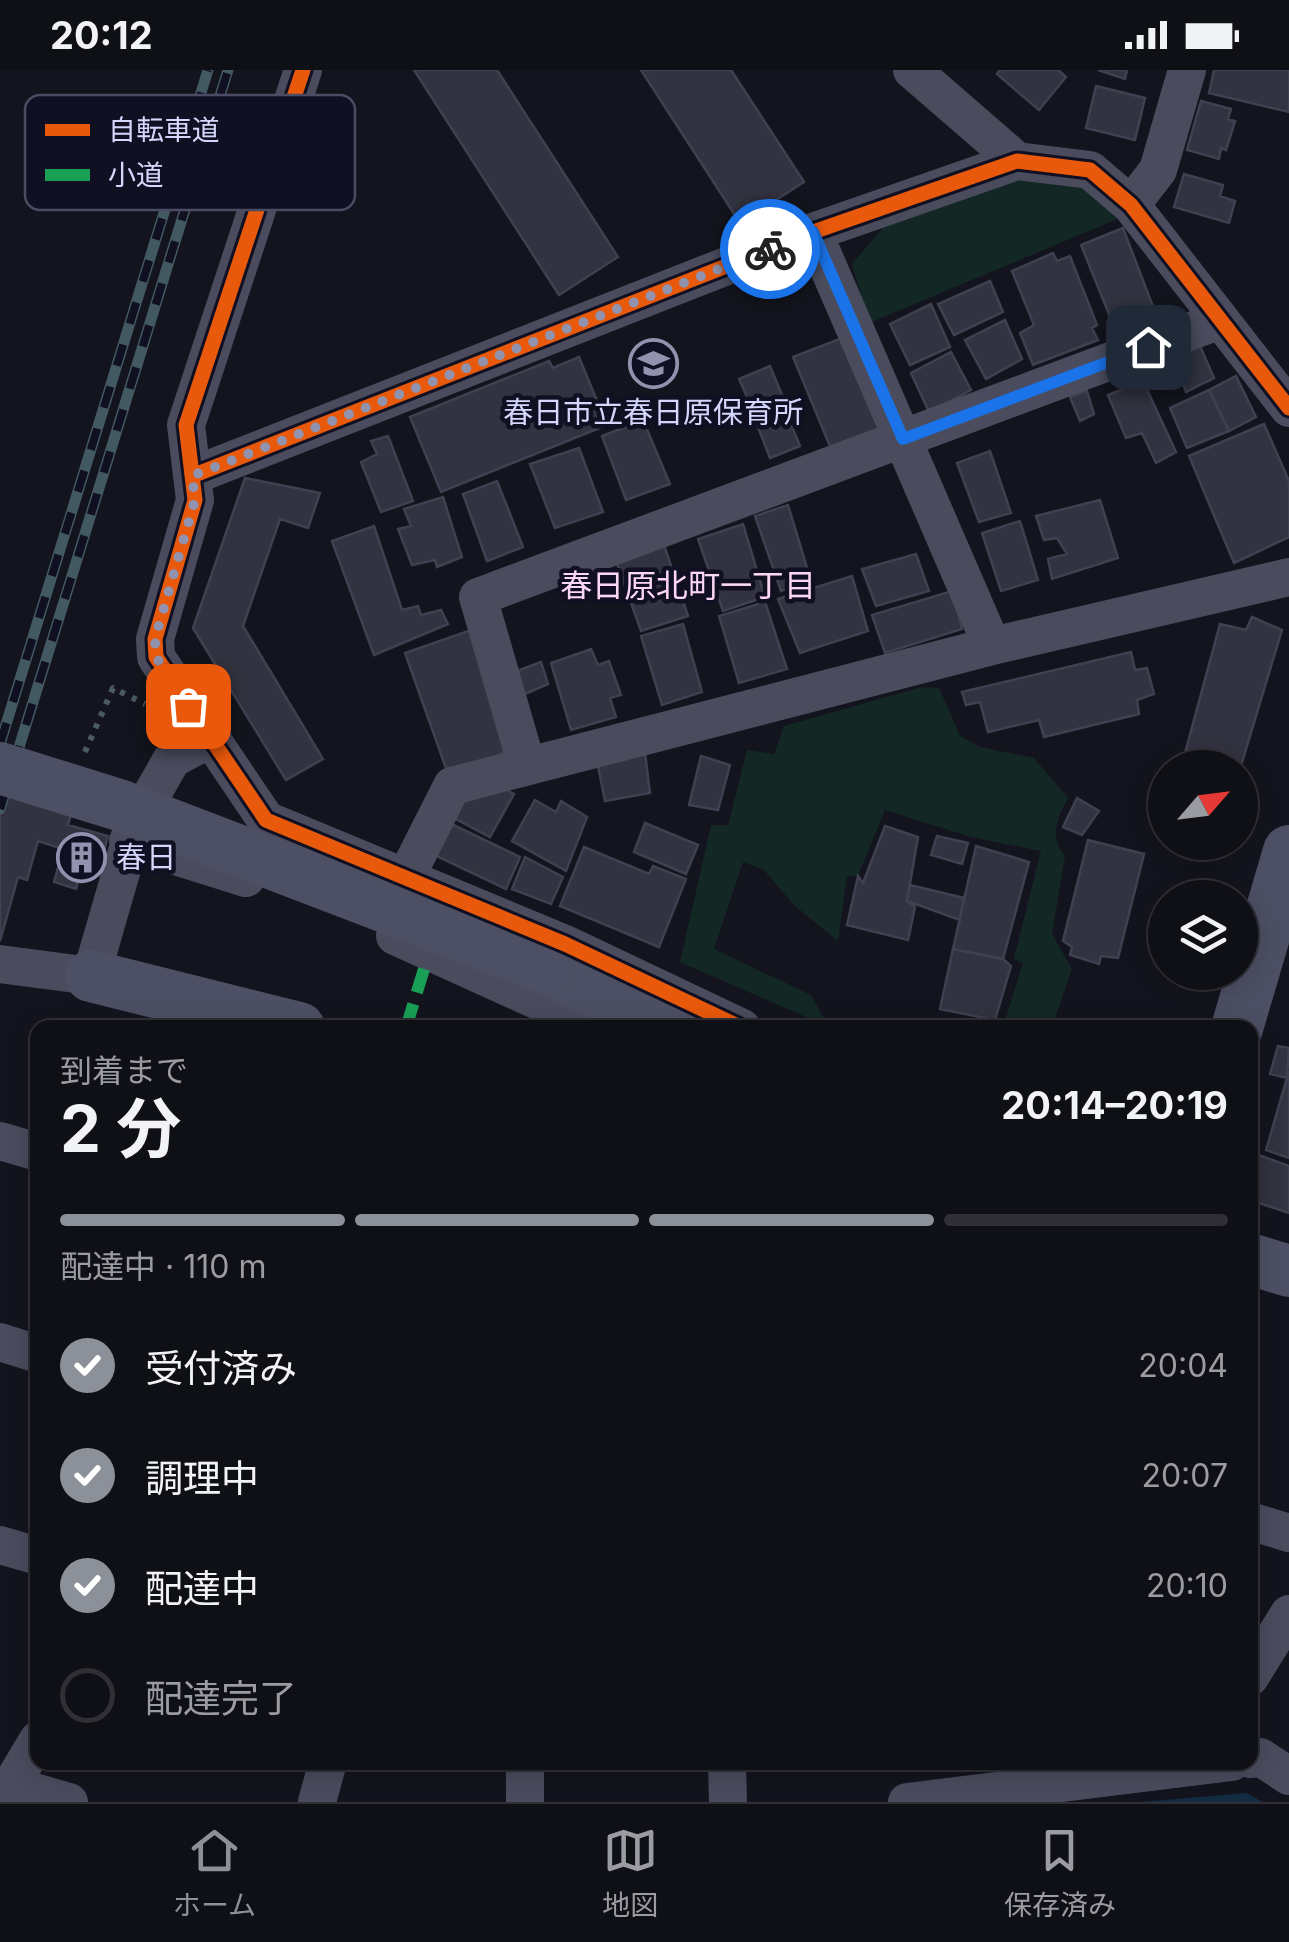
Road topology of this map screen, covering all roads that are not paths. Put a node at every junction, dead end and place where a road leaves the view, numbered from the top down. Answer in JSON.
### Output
{"nodes":[{"id":1,"x":303,"y":70,"type":"edge"},
{"id":2,"x":912,"y":70,"type":"edge"},
{"id":3,"x":1187,"y":70,"type":"edge"},
{"id":4,"x":295,"y":95,"type":"edge"},
{"id":5,"x":1017,"y":161,"type":"junction"},
{"id":6,"x":1131,"y":205,"type":"junction"},
{"id":7,"x":257,"y":210,"type":"edge"},
{"id":8,"x":813,"y":232,"type":"junction"},
{"id":9,"x":1218,"y":320,"type":"junction"},
{"id":10,"x":1289,"y":408,"type":"edge"},
{"id":11,"x":903,"y":439,"type":"junction"},
{"id":12,"x":192,"y":476,"type":"junction"},
{"id":13,"x":1289,"y":578,"type":"edge"},
{"id":14,"x":992,"y":646,"type":"junction"},
{"id":15,"x":210,"y":738,"type":"junction"},
{"id":16,"x":527,"y":766,"type":"junction"},
{"id":17,"x":0,"y":768,"type":"edge"},
{"id":18,"x":306,"y":836,"type":"junction"},
{"id":19,"x":128,"y":841,"type":"junction"},
{"id":20,"x":1289,"y":851,"type":"edge"},
{"id":21,"x":406,"y":876,"type":"junction"},
{"id":22,"x":284,"y":891,"type":"junction"},
{"id":23,"x":0,"y":964,"type":"edge"},
{"id":24,"x":92,"y":976,"type":"junction"},
{"id":25,"x":266,"y":1020,"type":"edge"},
{"id":26,"x":580,"y":1020,"type":"edge"},
{"id":27,"x":653,"y":1020,"type":"edge"},
{"id":28,"x":725,"y":1020,"type":"edge"},
{"id":29,"x":1239,"y":1020,"type":"edge"},
{"id":30,"x":0,"y":1141,"type":"edge"},
{"id":31,"x":30,"y":1150,"type":"edge"},
{"id":32,"x":1258,"y":1261,"type":"edge"},
{"id":33,"x":1289,"y":1271,"type":"edge"},
{"id":34,"x":0,"y":1342,"type":"edge"},
{"id":35,"x":30,"y":1351,"type":"edge"},
{"id":36,"x":1258,"y":1523,"type":"edge"},
{"id":37,"x":1289,"y":1533,"type":"edge"},
{"id":38,"x":0,"y":1544,"type":"edge"},
{"id":39,"x":30,"y":1553,"type":"edge"},
{"id":40,"x":1289,"y":1614,"type":"edge"},
{"id":41,"x":1258,"y":1665,"type":"edge"},
{"id":42,"x":30,"y":1753,"type":"edge"},
{"id":43,"x":1258,"y":1757,"type":"edge"},
{"id":44,"x":326,"y":1770,"type":"edge"},
{"id":45,"x":525,"y":1770,"type":"edge"},
{"id":46,"x":727,"y":1770,"type":"edge"},
{"id":47,"x":1168,"y":1770,"type":"edge"},
{"id":48,"x":1289,"y":1776,"type":"edge"},
{"id":49,"x":3,"y":1798,"type":"edge"},
{"id":50,"x":968,"y":1800,"type":"edge"},
{"id":51,"x":69,"y":1802,"type":"edge"},
{"id":52,"x":317,"y":1802,"type":"edge"},
{"id":53,"x":525,"y":1802,"type":"edge"},
{"id":54,"x":728,"y":1802,"type":"edge"},
{"id":55,"x":906,"y":1802,"type":"edge"}],
"edges":[{"from":1,"to":4,"type":"street"},
{"from":2,"to":5,"type":"street"},
{"from":3,"to":6,"type":"street"},
{"from":5,"to":6,"type":"street"},
{"from":5,"to":8,"type":"street"},
{"from":6,"to":9,"type":"street"},
{"from":7,"to":12,"type":"street"},
{"from":8,"to":11,"type":"street"},
{"from":8,"to":12,"type":"street"},
{"from":9,"to":10,"type":"street"},
{"from":9,"to":11,"type":"street"},
{"from":11,"to":14,"type":"street"},
{"from":11,"to":16,"type":"street"},
{"from":12,"to":15,"type":"street"},
{"from":13,"to":14,"type":"street"},
{"from":14,"to":16,"type":"street"},
{"from":15,"to":18,"type":"street"},
{"from":15,"to":19,"type":"street"},
{"from":16,"to":21,"type":"street"},
{"from":17,"to":27,"type":"street","bridge":true},
{"from":18,"to":21,"type":"street"},
{"from":18,"to":22,"type":"street"},
{"from":19,"to":22,"type":"street"},
{"from":19,"to":24,"type":"street"},
{"from":20,"to":29,"type":"street"},
{"from":21,"to":28,"type":"street"},
{"from":22,"to":26,"type":"street"},
{"from":23,"to":24,"type":"street"},
{"from":24,"to":25,"type":"street"},
{"from":30,"to":31,"type":"street"},
{"from":32,"to":33,"type":"street"},
{"from":34,"to":35,"type":"street"},
{"from":36,"to":37,"type":"street"},
{"from":38,"to":39,"type":"street"},
{"from":40,"to":41,"type":"street"},
{"from":42,"to":49,"type":"street"},
{"from":43,"to":48,"type":"street"},
{"from":44,"to":52,"type":"street"},
{"from":45,"to":53,"type":"street"},
{"from":46,"to":54,"type":"street"},
{"from":47,"to":50,"type":"street"},
{"from":49,"to":51,"type":"street"},
{"from":50,"to":55,"type":"street"}]}
